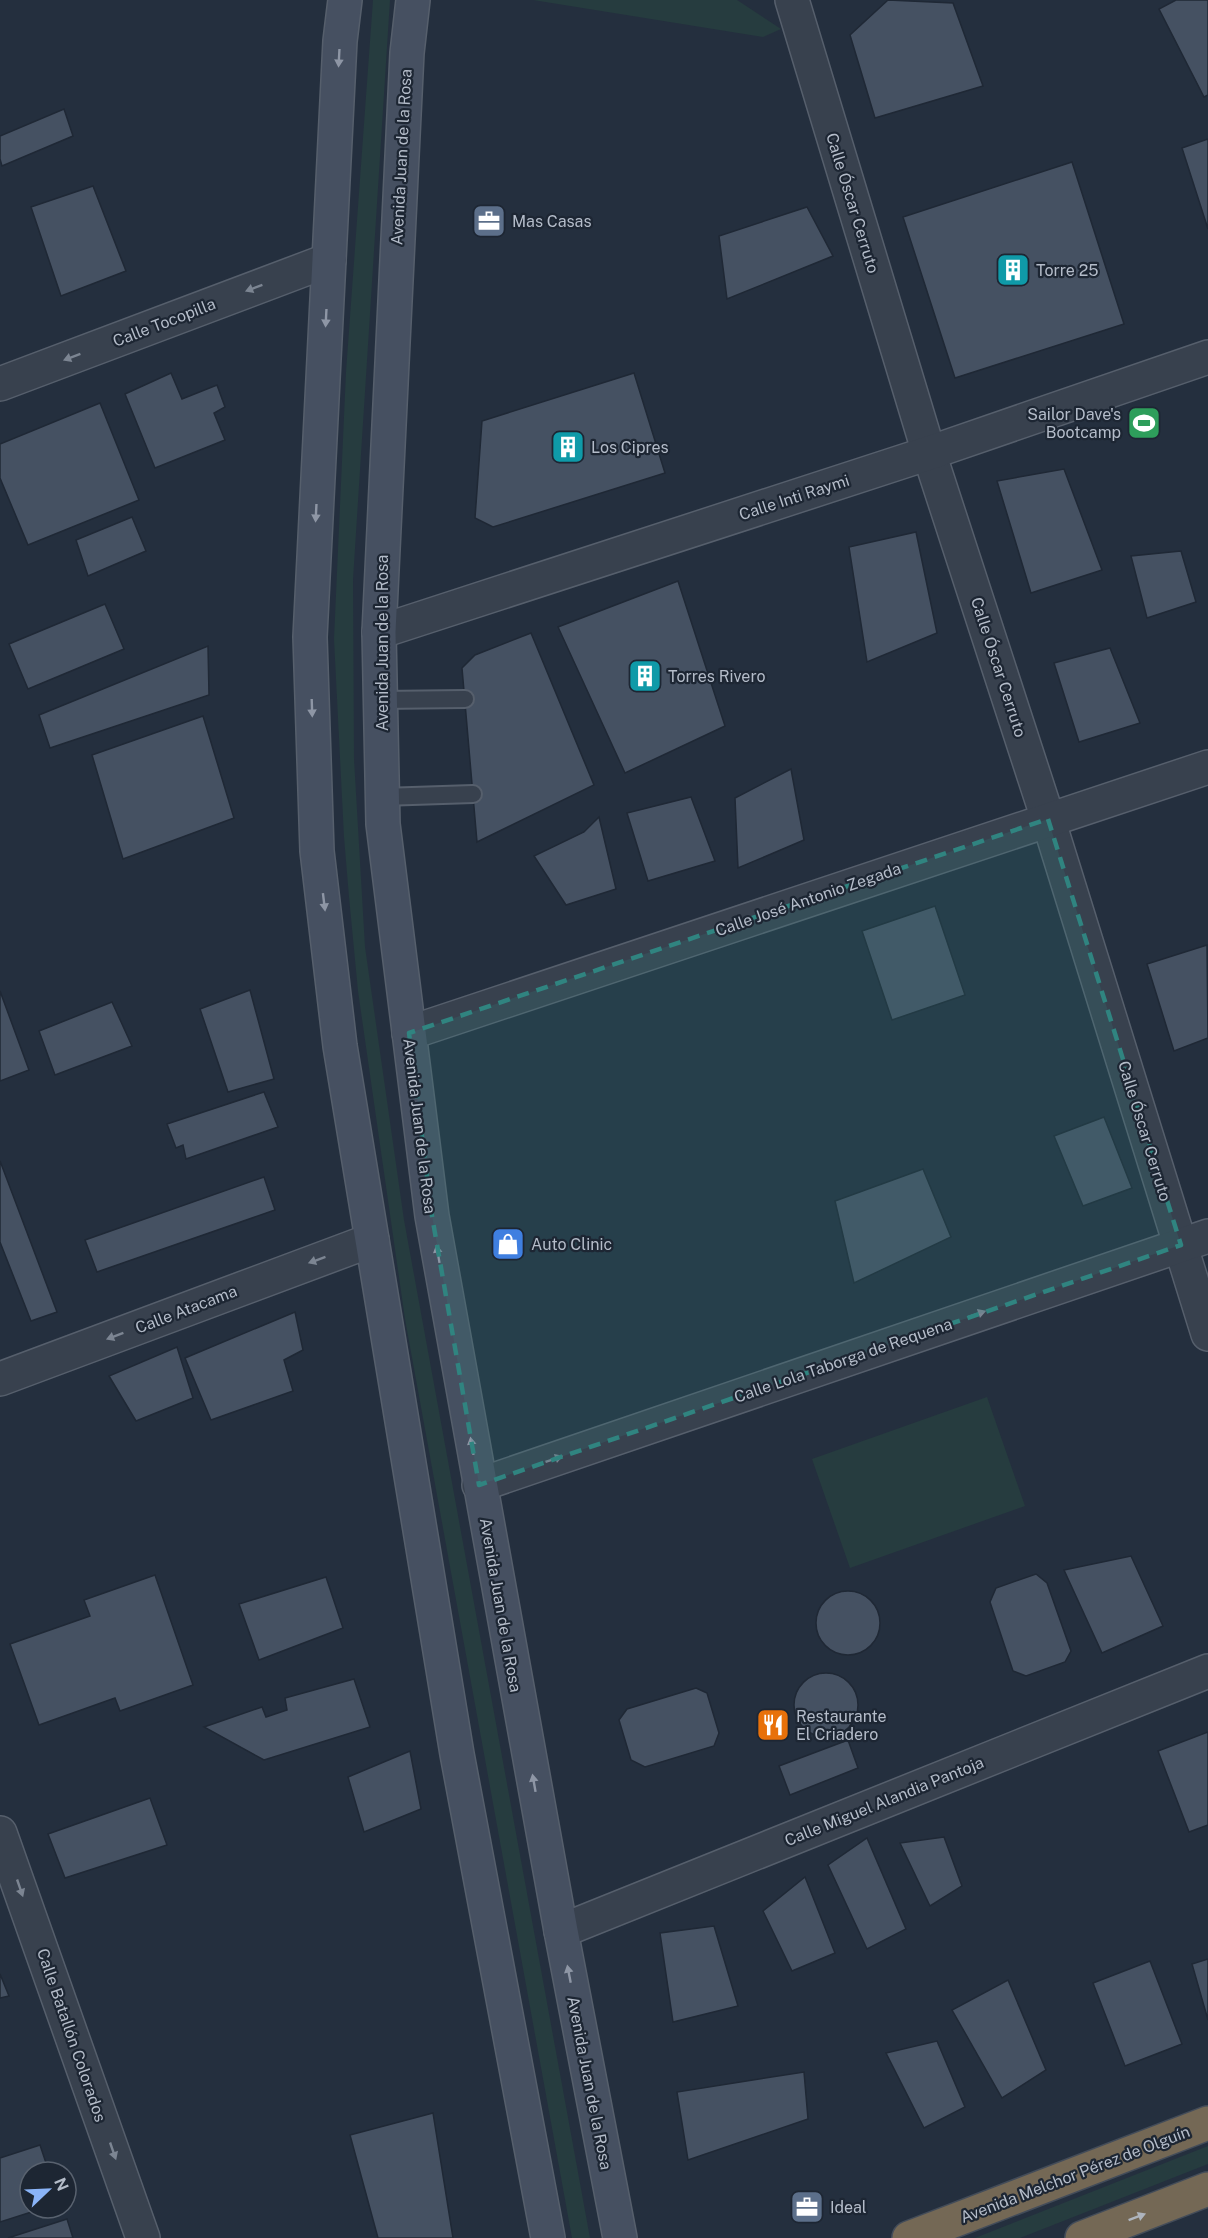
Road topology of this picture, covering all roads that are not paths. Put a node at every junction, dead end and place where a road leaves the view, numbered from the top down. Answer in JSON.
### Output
{"nodes":[{"id":1,"x":345,"y":0,"type":"edge"},
{"id":2,"x":413,"y":0,"type":"edge"},
{"id":3,"x":792,"y":0,"type":"edge"},
{"id":4,"x":329,"y":260,"type":"junction"},
{"id":5,"x":1208,"y":357,"type":"edge"},
{"id":6,"x":0,"y":384,"type":"edge"},
{"id":7,"x":929,"y":453,"type":"junction"},
{"id":8,"x":379,"y":632,"type":"junction"},
{"id":9,"x":465,"y":699,"type":"dead end"},
{"id":10,"x":380,"y":700,"type":"junction"},
{"id":11,"x":1208,"y":767,"type":"edge"},
{"id":12,"x":473,"y":794,"type":"dead end"},
{"id":13,"x":382,"y":797,"type":"junction"},
{"id":14,"x":1048,"y":819,"type":"junction"},
{"id":15,"x":409,"y":1033,"type":"junction"},
{"id":16,"x":372,"y":1240,"type":"junction"},
{"id":17,"x":1194,"y":1240,"type":"edge"},
{"id":18,"x":1208,"y":1334,"type":"edge"},
{"id":19,"x":0,"y":1379,"type":"edge"},
{"id":20,"x":479,"y":1485,"type":"junction"},
{"id":21,"x":1208,"y":1671,"type":"edge"},
{"id":22,"x":0,"y":1833,"type":"edge"},
{"id":23,"x":561,"y":1932,"type":"junction"},
{"id":24,"x":1208,"y":2123,"type":"edge"},
{"id":25,"x":1208,"y":2188,"type":"edge"},
{"id":26,"x":143,"y":2238,"type":"edge"},
{"id":27,"x":548,"y":2238,"type":"edge"},
{"id":28,"x":620,"y":2238,"type":"edge"},
{"id":29,"x":909,"y":2238,"type":"edge"},
{"id":30,"x":1082,"y":2238,"type":"edge"}],
"edges":[{"from":1,"to":4,"type":"main road","one_way":true},
{"from":2,"to":8,"type":"main road","name":"Avenida Juan de la Rosa"},
{"from":3,"to":7,"type":"street","name":"Calle Óscar Cerruto"},
{"from":4,"to":6,"type":"street","name":"Calle Tocopilla","one_way":true},
{"from":4,"to":16,"type":"main road","one_way":true},
{"from":5,"to":7,"type":"street","name":"Calle Inti Raymi"},
{"from":7,"to":8,"type":"street","name":"Calle Inti Raymi"},
{"from":7,"to":14,"type":"street","name":"Calle Óscar Cerruto"},
{"from":8,"to":10,"type":"main road","name":"Avenida Juan de la Rosa"},
{"from":9,"to":10,"type":"lane"},
{"from":10,"to":13,"type":"main road","name":"Avenida Juan de la Rosa"},
{"from":11,"to":14,"type":"street","name":"Calle José Antonio Zegada"},
{"from":12,"to":13,"type":"lane"},
{"from":13,"to":15,"type":"main road","name":"Avenida Juan de la Rosa"},
{"from":14,"to":15,"type":"street","name":"Calle José Antonio Zegada"},
{"from":14,"to":17,"type":"street","name":"Calle Óscar Cerruto"},
{"from":20,"to":15,"type":"main road","name":"Avenida Juan de la Rosa","one_way":true},
{"from":16,"to":19,"type":"street","name":"Calle Atacama","one_way":true},
{"from":16,"to":27,"type":"main road"},
{"from":17,"to":18,"type":"street","name":"Calle Óscar Cerruto"},
{"from":20,"to":17,"type":"street","name":"Calle Lola Taborga de Requena","one_way":true},
{"from":23,"to":20,"type":"main road","name":"Avenida Juan de la Rosa","one_way":true},
{"from":21,"to":23,"type":"street","name":"Calle Miguel Alandia Pantoja"},
{"from":22,"to":26,"type":"street","name":"Calle Batallón Colorados","one_way":true},
{"from":28,"to":23,"type":"main road","name":"Avenida Juan de la Rosa","one_way":true},
{"from":24,"to":29,"type":"highway","name":"Avenida Melchor Pérez de Olguín"},
{"from":30,"to":25,"type":"highway","one_way":true}]}
